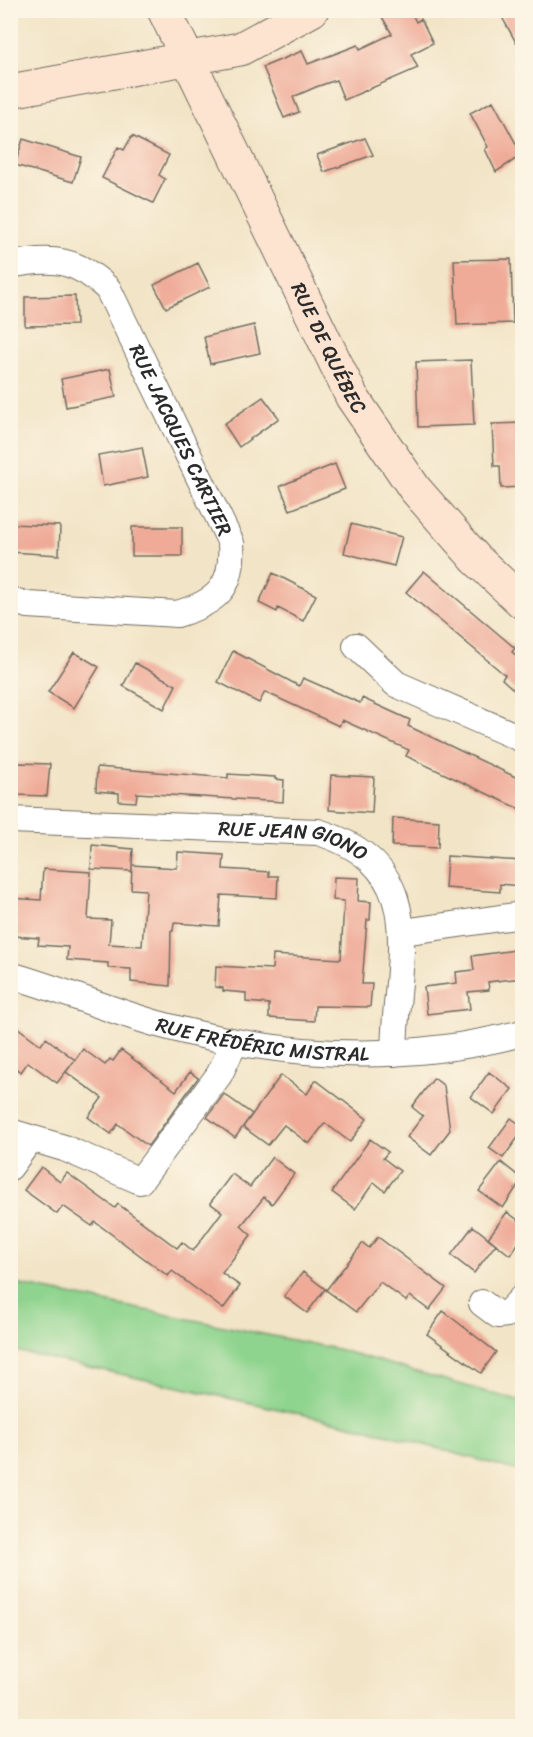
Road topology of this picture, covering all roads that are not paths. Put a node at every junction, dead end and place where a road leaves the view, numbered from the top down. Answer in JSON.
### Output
{"nodes":[{"id":1,"x":164,"y":10,"type":"edge"},
{"id":2,"x":312,"y":10,"type":"edge"},
{"id":3,"x":188,"y":59,"type":"junction"},
{"id":4,"x":10,"y":91,"type":"edge"},
{"id":5,"x":10,"y":266,"type":"edge"},
{"id":6,"x":519,"y":594,"type":"edge"},
{"id":7,"x":10,"y":600,"type":"edge"},
{"id":8,"x":356,"y":646,"type":"dead end"},
{"id":9,"x":522,"y":739,"type":"edge"},
{"id":10,"x":10,"y":820,"type":"edge"},
{"id":11,"x":522,"y":915,"type":"edge"},
{"id":12,"x":403,"y":932,"type":"junction"},
{"id":13,"x":10,"y":975,"type":"edge"},
{"id":14,"x":522,"y":1033,"type":"edge"},
{"id":15,"x":234,"y":1044,"type":"junction"},
{"id":16,"x":394,"y":1053,"type":"junction"},
{"id":17,"x":21,"y":1135,"type":"edge"},
{"id":18,"x":10,"y":1167,"type":"edge"},
{"id":19,"x":522,"y":1298,"type":"edge"},
{"id":20,"x":482,"y":1303,"type":"dead end"}],
"edges":[{"from":1,"to":3,"type":"street","name":"RUE DE QUÉBEC"},
{"from":2,"to":3,"type":"street"},
{"from":3,"to":4,"type":"street"},
{"from":3,"to":6,"type":"street","name":"RUE DE QUÉBEC"},
{"from":5,"to":7,"type":"street","name":"RUE JACQUES CARTIER"},
{"from":8,"to":9,"type":"street"},
{"from":10,"to":12,"type":"street","name":"RUE JEAN GIONO"},
{"from":11,"to":12,"type":"street"},
{"from":12,"to":16,"type":"street","name":"RUE JEAN GIONO"},
{"from":13,"to":15,"type":"street","name":"RUE FRÉDÉRIC MISTRAL"},
{"from":14,"to":16,"type":"street","name":"RUE FRÉDÉRIC MISTRAL"},
{"from":15,"to":16,"type":"street","name":"RUE FRÉDÉRIC MISTRAL"},
{"from":15,"to":17,"type":"street"},
{"from":17,"to":18,"type":"street"},
{"from":19,"to":20,"type":"street"}]}
